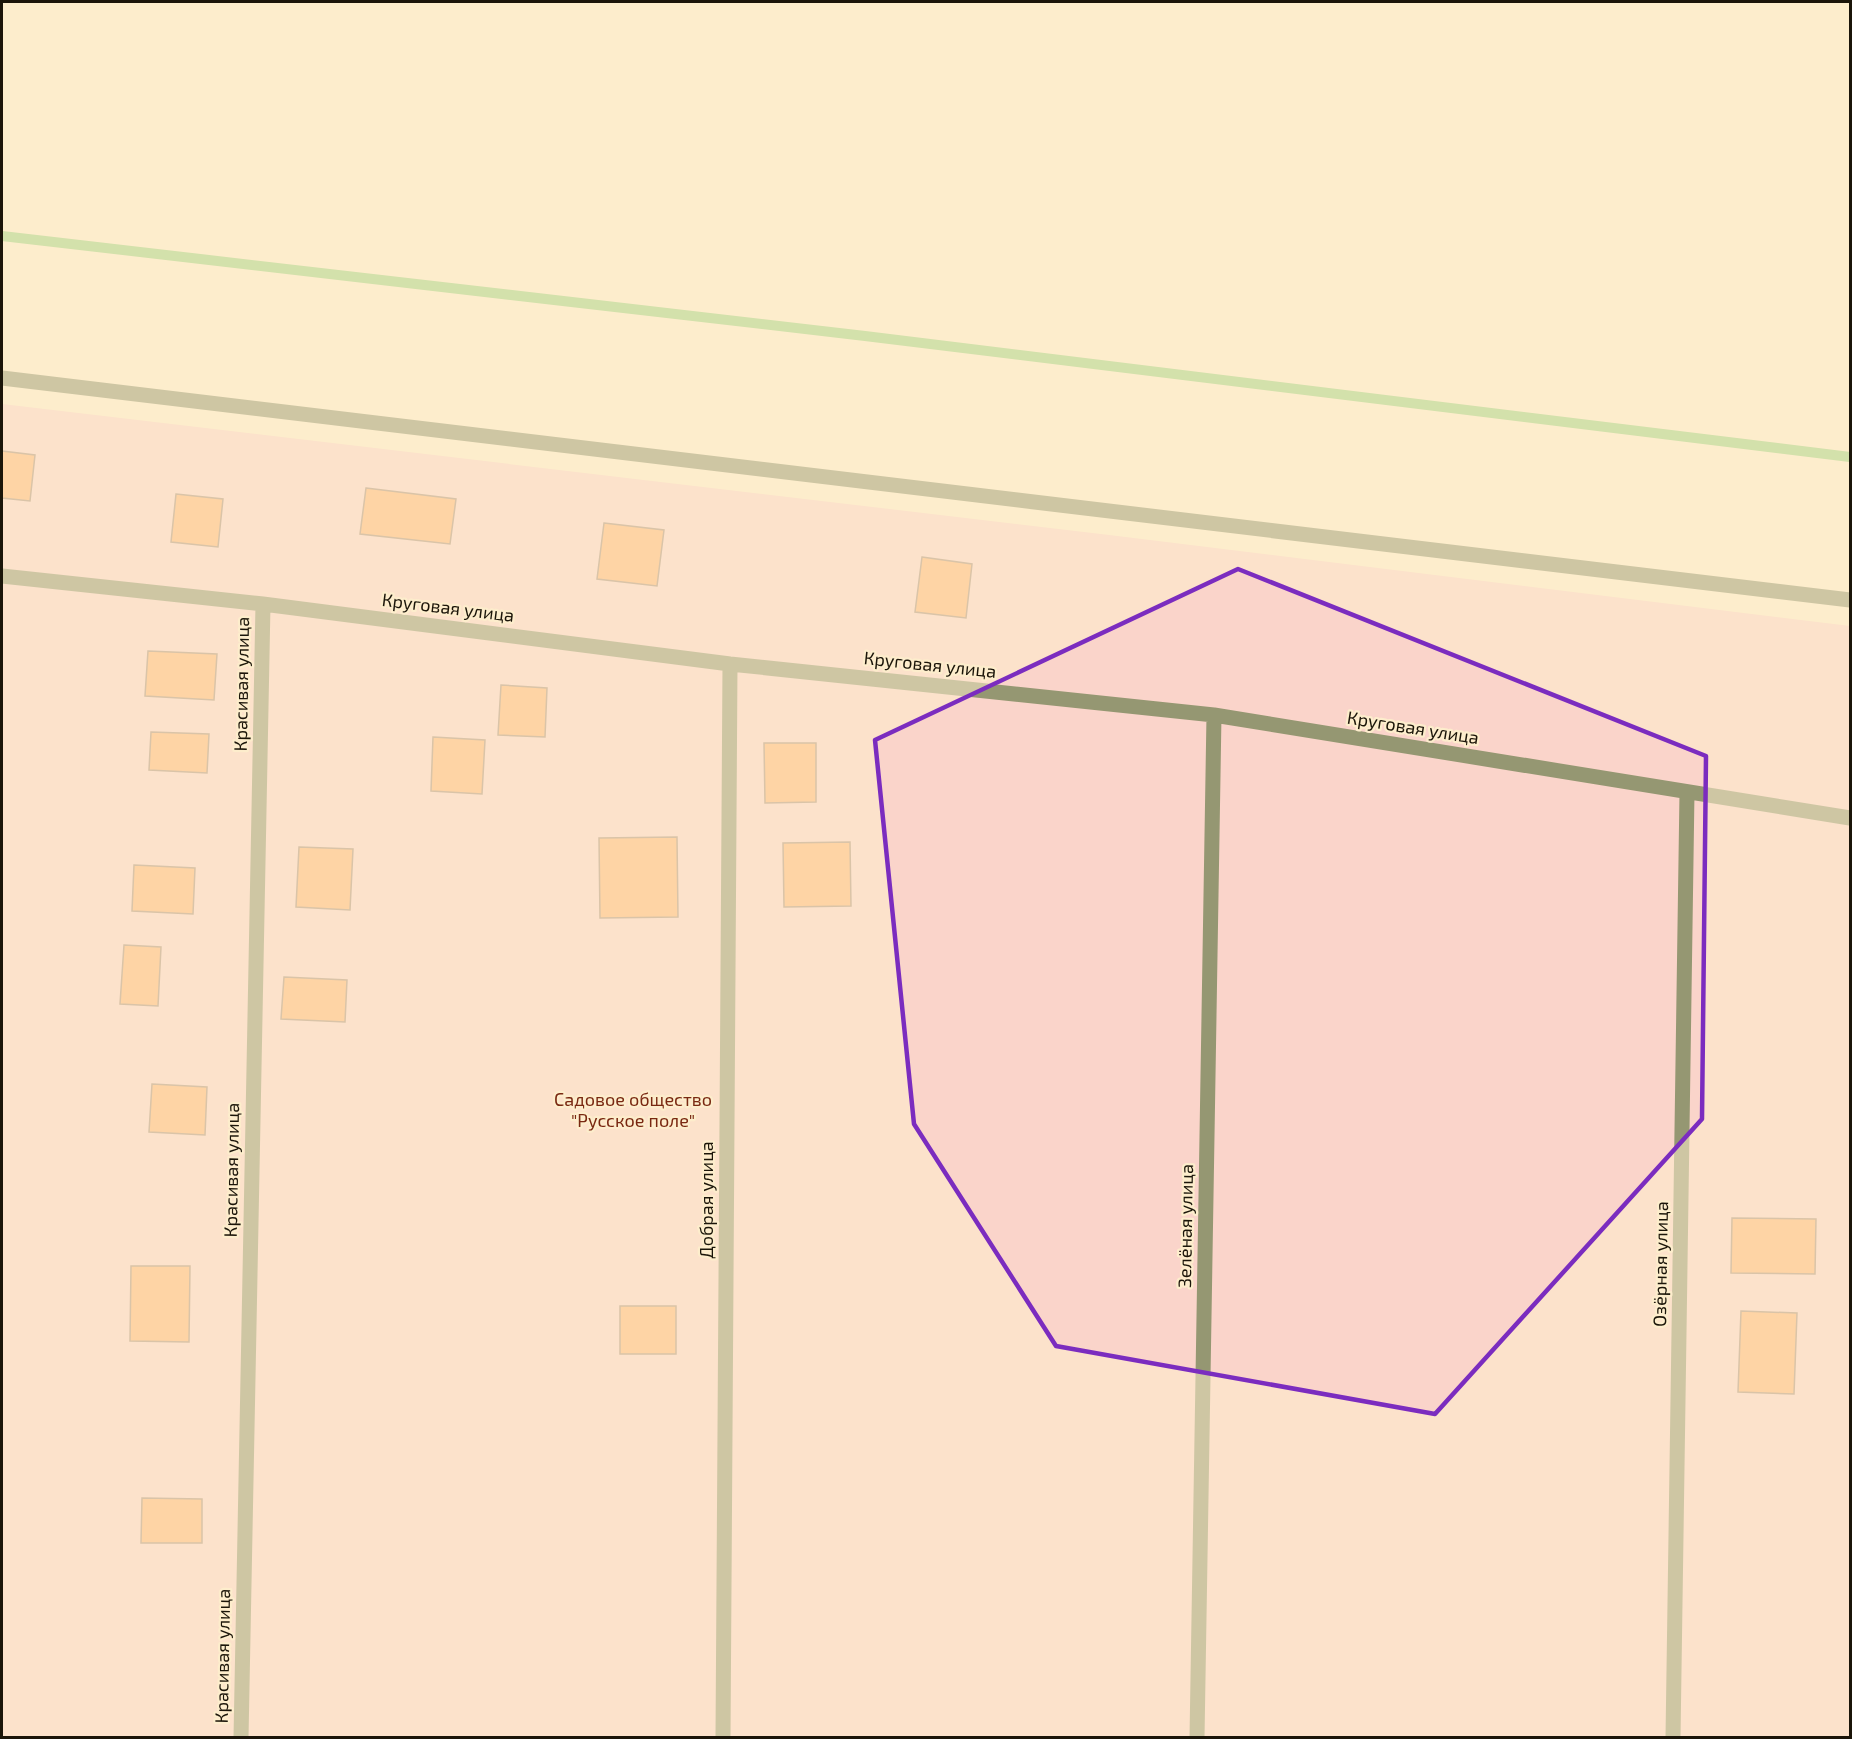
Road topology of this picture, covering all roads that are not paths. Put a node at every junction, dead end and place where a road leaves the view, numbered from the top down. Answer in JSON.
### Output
{"nodes":[{"id":1,"x":2,"y":378,"type":"edge"},
{"id":2,"x":2,"y":576,"type":"edge"},
{"id":3,"x":1851,"y":600,"type":"edge"},
{"id":4,"x":263,"y":604,"type":"junction"},
{"id":5,"x":730,"y":664,"type":"junction"},
{"id":6,"x":1214,"y":716,"type":"junction"},
{"id":7,"x":1687,"y":792,"type":"junction"},
{"id":8,"x":1851,"y":818,"type":"edge"},
{"id":9,"x":241,"y":1737,"type":"edge"},
{"id":10,"x":723,"y":1737,"type":"edge"},
{"id":11,"x":1197,"y":1737,"type":"edge"},
{"id":12,"x":1673,"y":1737,"type":"edge"}],
"edges":[{"from":1,"to":3,"type":"street"},
{"from":2,"to":4,"type":"street","name":"Круговая улица"},
{"from":4,"to":5,"type":"street","name":"Круговая улица"},
{"from":4,"to":9,"type":"street","name":"Красивая улица"},
{"from":5,"to":6,"type":"street","name":"Круговая улица"},
{"from":5,"to":10,"type":"street","name":"Добрая улица"},
{"from":6,"to":7,"type":"street","name":"Круговая улица"},
{"from":6,"to":11,"type":"street","name":"Зелёная улица"},
{"from":7,"to":8,"type":"street","name":"Круговая улица"},
{"from":7,"to":12,"type":"street","name":"Озёрная улица"}]}
